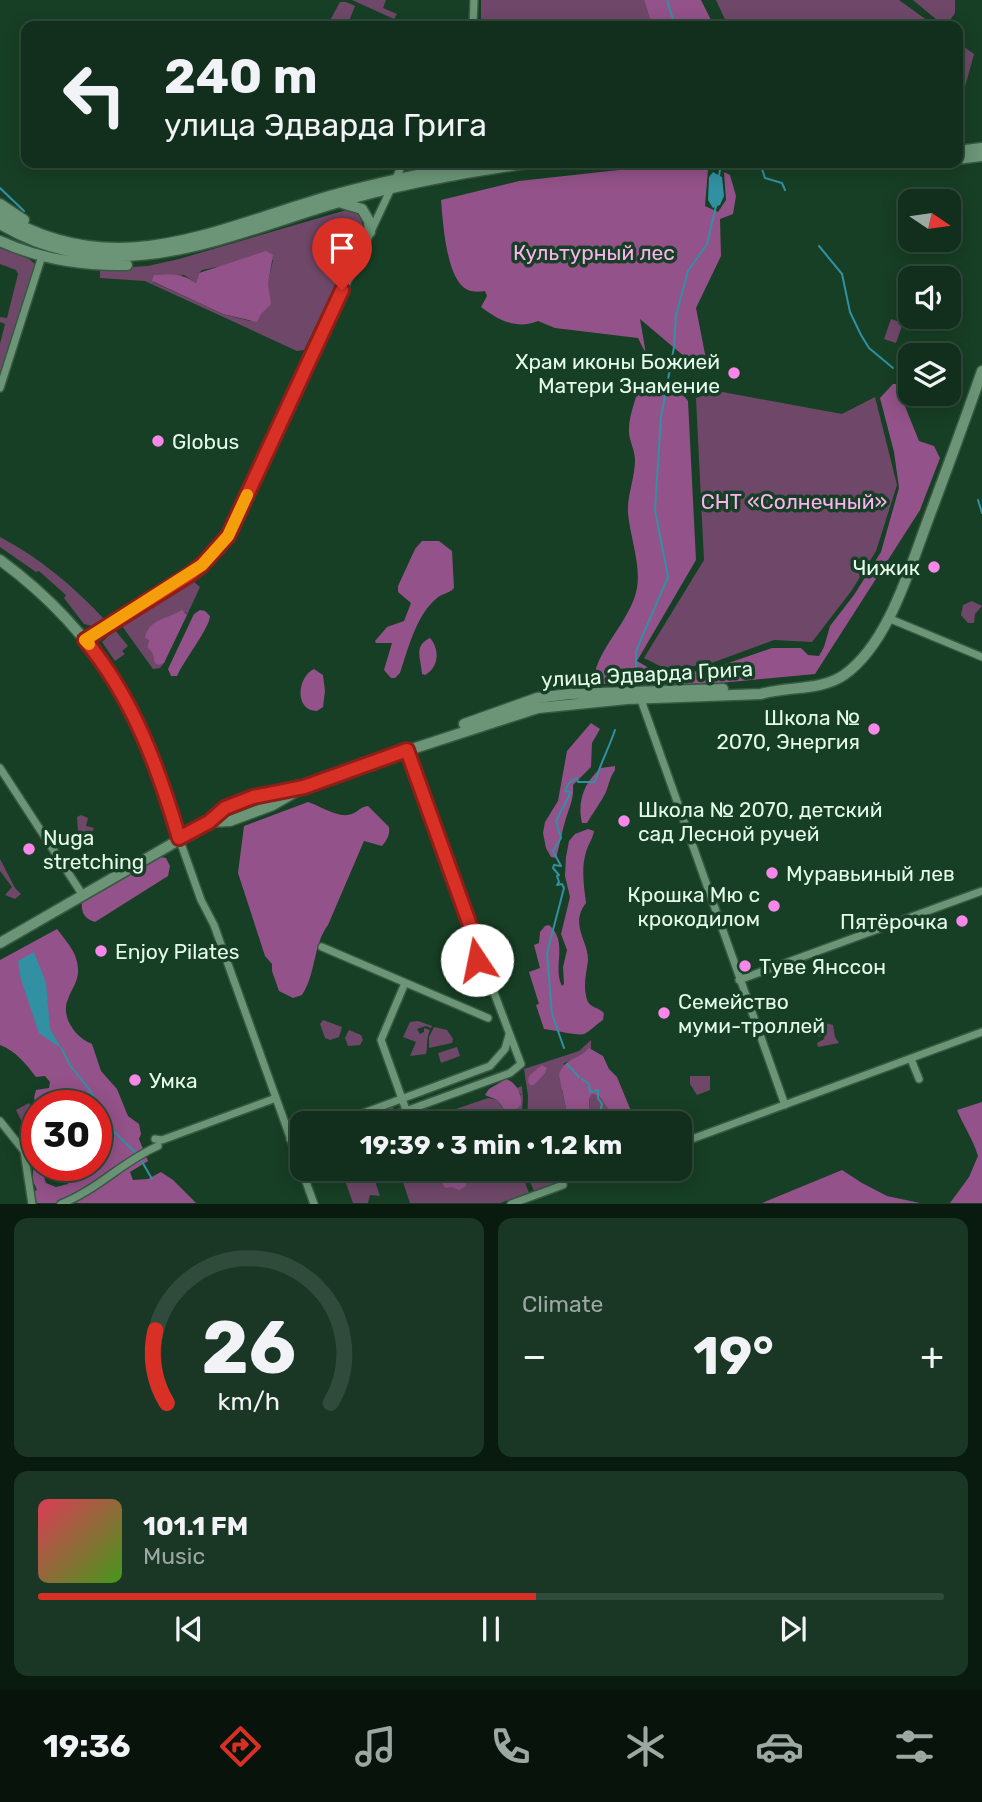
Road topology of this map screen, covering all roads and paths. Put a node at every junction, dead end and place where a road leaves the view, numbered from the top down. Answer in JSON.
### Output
{"nodes":[{"id":1,"x":474,"y":0,"type":"edge"},
{"id":2,"x":473,"y":21,"type":"edge"},
{"id":3,"x":982,"y":148,"type":"edge"},
{"id":4,"x":963,"y":150,"type":"edge"},
{"id":5,"x":982,"y":156,"type":"edge"},
{"id":6,"x":963,"y":158,"type":"edge"},
{"id":7,"x":401,"y":168,"type":"edge"},
{"id":8,"x":459,"y":168,"type":"edge"},
{"id":9,"x":497,"y":168,"type":"edge"},
{"id":10,"x":393,"y":184,"type":"junction"},
{"id":11,"x":339,"y":202,"type":"junction"},
{"id":12,"x":0,"y":204,"type":"edge"},
{"id":13,"x":0,"y":214,"type":"edge"},
{"id":14,"x":0,"y":224,"type":"edge"},
{"id":15,"x":370,"y":232,"type":"junction"},
{"id":16,"x":60,"y":239,"type":"junction"},
{"id":17,"x":0,"y":241,"type":"edge"},
{"id":18,"x":187,"y":248,"type":"junction"},
{"id":19,"x":42,"y":256,"type":"junction"},
{"id":20,"x":982,"y":371,"type":"edge"},
{"id":21,"x":0,"y":388,"type":"edge"},
{"id":22,"x":0,"y":560,"type":"edge"},
{"id":23,"x":888,"y":618,"type":"junction"},
{"id":24,"x":85,"y":640,"type":"junction"},
{"id":25,"x":982,"y":657,"type":"edge"},
{"id":26,"x":640,"y":695,"type":"junction"},
{"id":27,"x":407,"y":750,"type":"junction"},
{"id":28,"x":0,"y":768,"type":"edge"},
{"id":29,"x":179,"y":838,"type":"junction"},
{"id":30,"x":982,"y":891,"type":"edge"},
{"id":31,"x":82,"y":894,"type":"junction"},
{"id":32,"x":0,"y":943,"type":"edge"},
{"id":33,"x":322,"y":947,"type":"dead end"},
{"id":34,"x":739,"y":980,"type":"junction"},
{"id":35,"x":405,"y":983,"type":"junction"},
{"id":36,"x":488,"y":1018,"type":"dead end"},
{"id":37,"x":982,"y":1032,"type":"edge"},
{"id":38,"x":509,"y":1034,"type":"junction"},
{"id":39,"x":911,"y":1059,"type":"junction"},
{"id":40,"x":919,"y":1079,"type":"dead end"},
{"id":41,"x":276,"y":1098,"type":"junction"},
{"id":42,"x":402,"y":1099,"type":"junction"},
{"id":43,"x":785,"y":1105,"type":"junction"},
{"id":44,"x":406,"y":1110,"type":"joint"},
{"id":45,"x":369,"y":1111,"type":"edge"},
{"id":46,"x":0,"y":1121,"type":"edge"},
{"id":47,"x":290,"y":1139,"type":"edge"},
{"id":48,"x":692,"y":1139,"type":"edge"},
{"id":49,"x":308,"y":1181,"type":"edge"},
{"id":50,"x":563,"y":1185,"type":"dead end"},
{"id":51,"x":32,"y":1203,"type":"edge"},
{"id":52,"x":61,"y":1203,"type":"edge"},
{"id":53,"x":314,"y":1203,"type":"edge"},
{"id":54,"x":511,"y":1203,"type":"edge"}],
"edges":[{"from":1,"to":2,"type":"street"},
{"from":3,"to":4,"type":"street"},
{"from":5,"to":6,"type":"street"},
{"from":7,"to":10,"type":"street"},
{"from":8,"to":10,"type":"street"},
{"from":9,"to":10,"type":"street"},
{"from":10,"to":11,"type":"street"},
{"from":10,"to":15,"type":"street"},
{"from":10,"to":16,"type":"street"},
{"from":11,"to":15,"type":"street"},
{"from":11,"to":18,"type":"street"},
{"from":12,"to":16,"type":"street"},
{"from":13,"to":16,"type":"street"},
{"from":14,"to":18,"type":"street"},
{"from":15,"to":24,"type":"street"},
{"from":17,"to":19,"type":"street"},
{"from":18,"to":19,"type":"street"},
{"from":19,"to":21,"type":"street"},
{"from":20,"to":23,"type":"street","name":"улица Эдварда Грига"},
{"from":22,"to":24,"type":"street"},
{"from":23,"to":25,"type":"street"},
{"from":23,"to":26,"type":"street","name":"улица Эдварда Грига"},
{"from":24,"to":29,"type":"street"},
{"from":26,"to":27,"type":"street","name":"улица Эдварда Грига"},
{"from":26,"to":34,"type":"street"},
{"from":27,"to":29,"type":"street","name":"улица Эдварда Грига"},
{"from":27,"to":38,"type":"street"},
{"from":28,"to":31,"type":"street"},
{"from":29,"to":31,"type":"street","name":"улица Эдварда Грига"},
{"from":29,"to":41,"type":"street"},
{"from":30,"to":34,"type":"street"},
{"from":31,"to":32,"type":"street","name":"улица Эдварда Грига"},
{"from":33,"to":35,"type":"street"},
{"from":34,"to":43,"type":"street"},
{"from":35,"to":36,"type":"street"},
{"from":35,"to":42,"type":"street"},
{"from":37,"to":39,"type":"street"},
{"from":38,"to":42,"type":"street"},
{"from":38,"to":44,"type":"street"},
{"from":39,"to":40,"type":"street"},
{"from":39,"to":43,"type":"street"},
{"from":41,"to":47,"type":"street"},
{"from":41,"to":52,"type":"street"},
{"from":42,"to":44,"type":"street"},
{"from":42,"to":45,"type":"street"},
{"from":43,"to":48,"type":"street"},
{"from":46,"to":51,"type":"street"},
{"from":49,"to":53,"type":"street"},
{"from":50,"to":54,"type":"street"}]}
